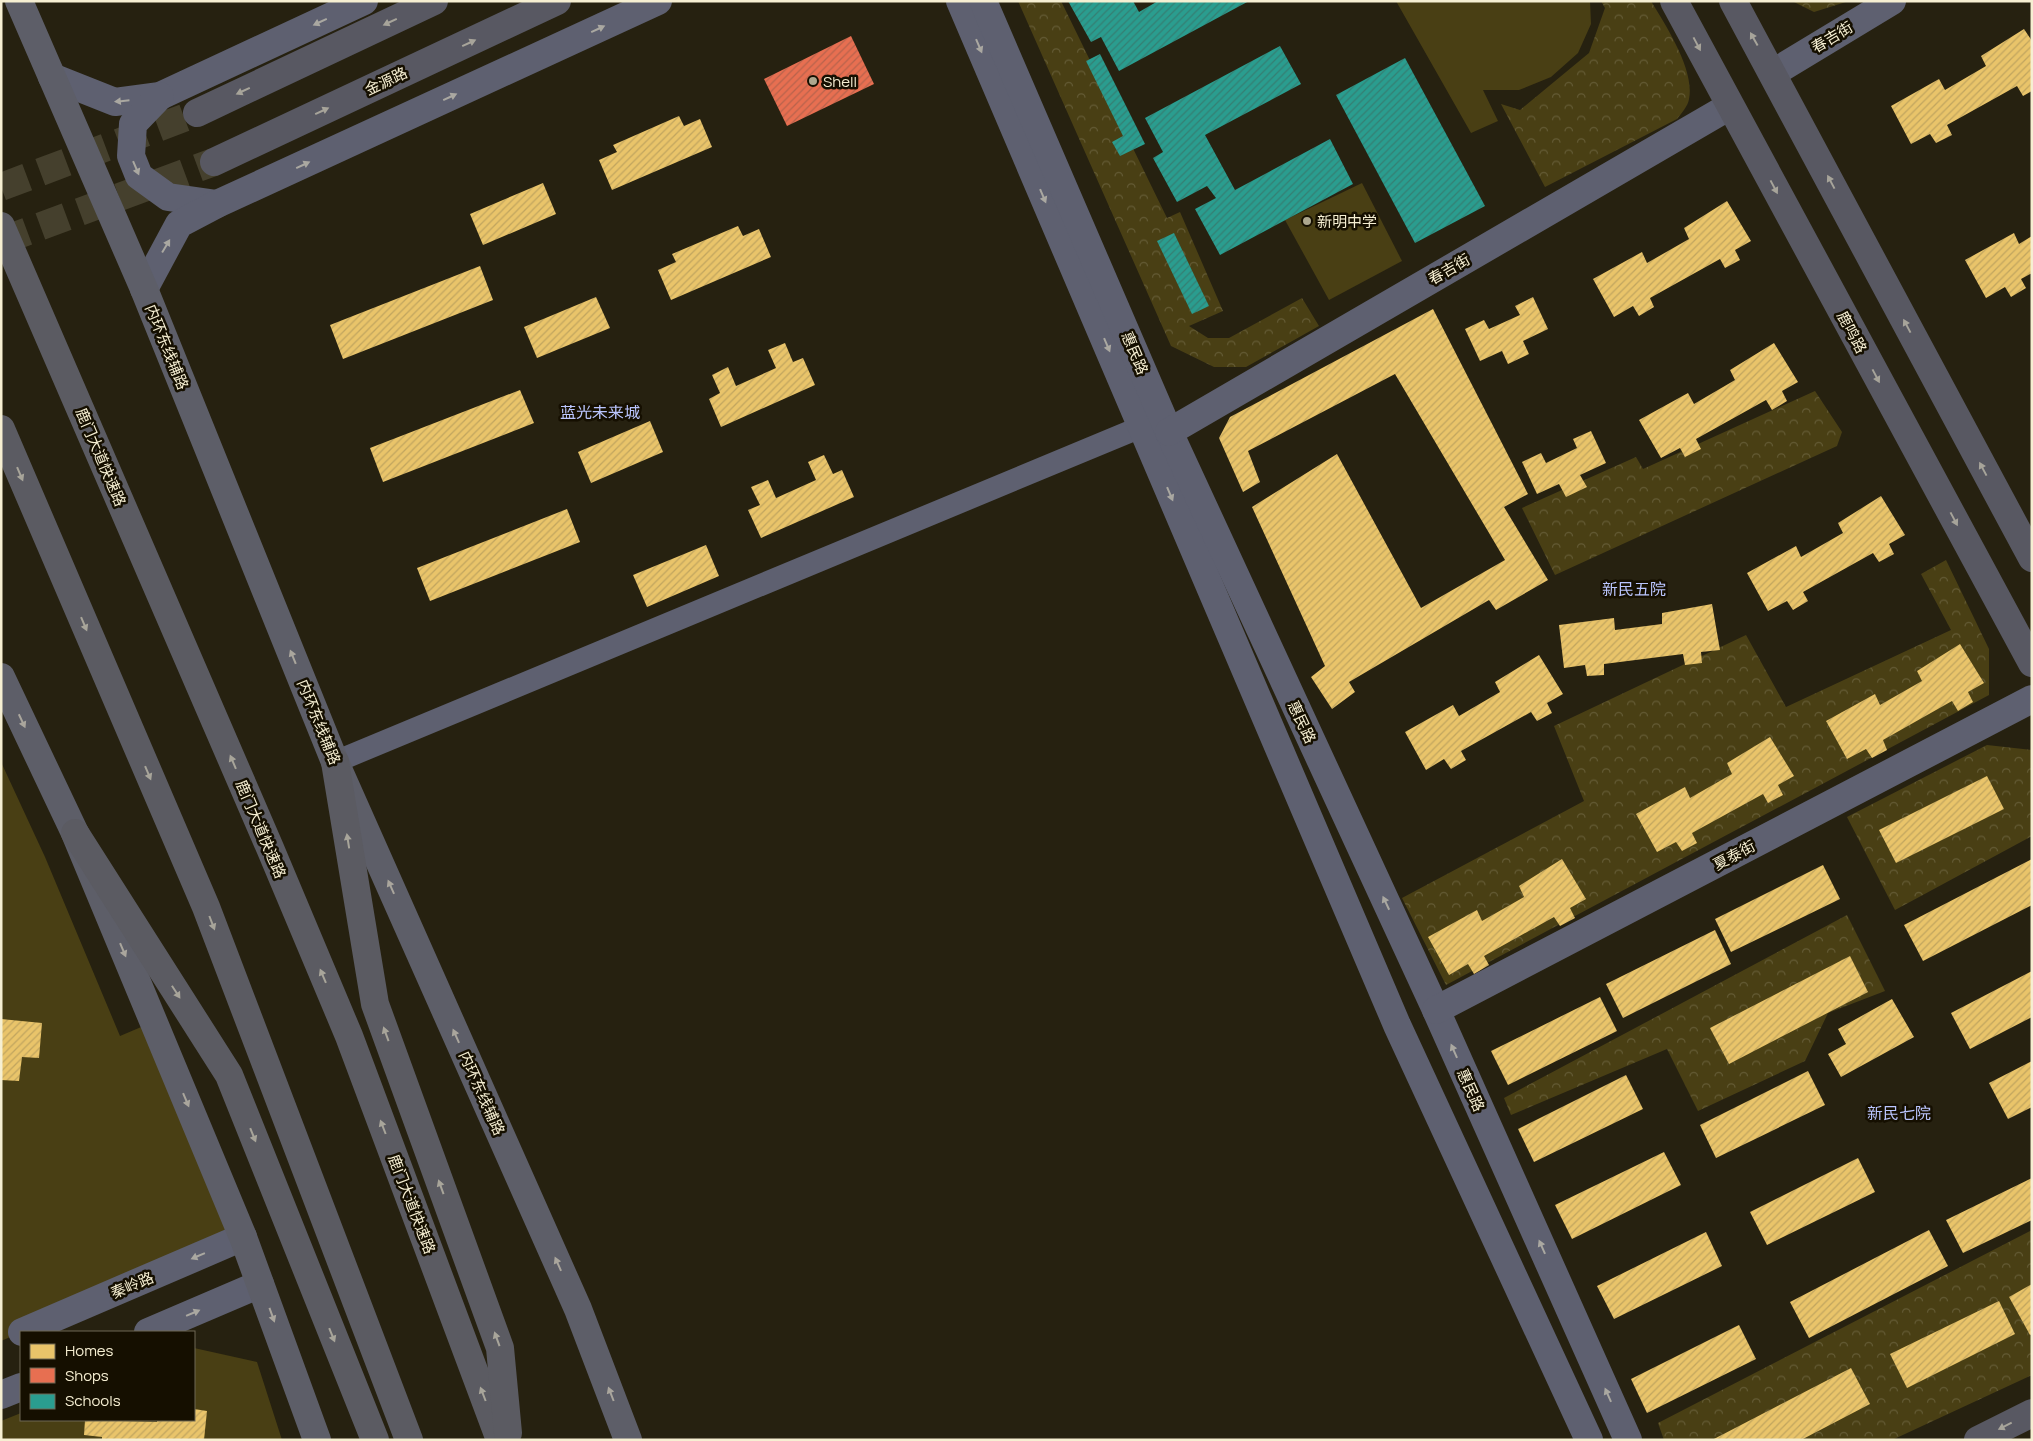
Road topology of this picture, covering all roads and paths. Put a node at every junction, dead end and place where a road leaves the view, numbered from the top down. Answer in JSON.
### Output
{"nodes":[{"id":1,"x":19,"y":1,"type":"edge"},
{"id":2,"x":364,"y":1,"type":"edge"},
{"id":3,"x":434,"y":1,"type":"edge"},
{"id":4,"x":557,"y":1,"type":"edge"},
{"id":5,"x":658,"y":1,"type":"edge"},
{"id":6,"x":960,"y":1,"type":"edge"},
{"id":7,"x":983,"y":1,"type":"edge"},
{"id":8,"x":1674,"y":1,"type":"edge"},
{"id":9,"x":1732,"y":1,"type":"edge"},
{"id":10,"x":1892,"y":1,"type":"edge"},
{"id":11,"x":1772,"y":73,"type":"junction"},
{"id":12,"x":52,"y":77,"type":"junction"},
{"id":13,"x":160,"y":96,"type":"junction"},
{"id":14,"x":1730,"y":106,"type":"junction"},
{"id":15,"x":197,"y":113,"type":"tunnel mouth"},
{"id":16,"x":214,"y":162,"type":"tunnel mouth"},
{"id":17,"x":217,"y":204,"type":"junction"},
{"id":18,"x":1,"y":226,"type":"edge"},
{"id":19,"x":144,"y":289,"type":"junction"},
{"id":20,"x":1142,"y":427,"type":"junction"},
{"id":21,"x":1,"y":430,"type":"edge"},
{"id":22,"x":1168,"y":432,"type":"junction"},
{"id":23,"x":2032,"y":558,"type":"edge"},
{"id":24,"x":2032,"y":663,"type":"edge"},
{"id":25,"x":1,"y":677,"type":"edge"},
{"id":26,"x":2032,"y":699,"type":"edge"},
{"id":27,"x":335,"y":762,"type":"junction"},
{"id":28,"x":75,"y":833,"type":"junction"},
{"id":29,"x":1436,"y":1010,"type":"junction"},
{"id":30,"x":243,"y":1237,"type":"junction"},
{"id":31,"x":260,"y":1284,"type":"junction"},
{"id":32,"x":24,"y":1331,"type":"edge"},
{"id":33,"x":150,"y":1331,"type":"edge"},
{"id":34,"x":20,"y":1333,"type":"edge"},
{"id":35,"x":1,"y":1341,"type":"edge"},
{"id":36,"x":20,"y":1387,"type":"edge"},
{"id":37,"x":1,"y":1395,"type":"edge"},
{"id":38,"x":2032,"y":1413,"type":"edge"},
{"id":39,"x":317,"y":1440,"type":"edge"},
{"id":40,"x":375,"y":1440,"type":"edge"},
{"id":41,"x":409,"y":1440,"type":"edge"},
{"id":42,"x":500,"y":1440,"type":"edge"},
{"id":43,"x":508,"y":1440,"type":"edge"},
{"id":44,"x":628,"y":1440,"type":"edge"},
{"id":45,"x":1589,"y":1440,"type":"edge"},
{"id":46,"x":1628,"y":1440,"type":"edge"},
{"id":47,"x":1978,"y":1440,"type":"edge"}],
"edges":[{"from":1,"to":12,"type":"main road","name":"内环东线辅路"},
{"from":2,"to":13,"type":"street","one_way":true},
{"from":3,"to":15,"type":"main road","one_way":true},
{"from":16,"to":4,"type":"main road","name":"金源路","one_way":true},
{"from":17,"to":5,"type":"street","one_way":true},
{"from":6,"to":20,"type":"street","name":"惠民路","one_way":true},
{"from":7,"to":22,"type":"street","name":"惠民路"},
{"from":8,"to":14,"type":"main road","name":"鹿鸣路","one_way":true},
{"from":11,"to":9,"type":"main road","one_way":true},
{"from":10,"to":11,"type":"street","name":"春吉街"},
{"from":23,"to":11,"type":"main road","one_way":true},
{"from":13,"to":12,"type":"street","one_way":true},
{"from":12,"to":19,"type":"main road","name":"内环东线辅路"},
{"from":13,"to":17,"type":"street","one_way":true},
{"from":14,"to":22,"type":"street","name":"春吉街"},
{"from":14,"to":24,"type":"main road","name":"鹿鸣路","one_way":true},
{"from":19,"to":17,"type":"street","one_way":true},
{"from":42,"to":18,"type":"highway","name":"鹿门大道快速路","one_way":true},
{"from":27,"to":19,"type":"main road","name":"内环东线辅路","one_way":true},
{"from":20,"to":27,"type":"street"},
{"from":20,"to":45,"type":"street","name":"惠民路","one_way":true},
{"from":21,"to":41,"type":"highway","one_way":true},
{"from":29,"to":22,"type":"street","name":"惠民路","one_way":true},
{"from":25,"to":28,"type":"main road","one_way":true},
{"from":26,"to":29,"type":"street","name":"夏泰街"},
{"from":43,"to":27,"type":"highway","one_way":true},
{"from":44,"to":27,"type":"main road","name":"内环东线辅路","one_way":true},
{"from":28,"to":30,"type":"main road","one_way":true},
{"from":28,"to":40,"type":"highway","one_way":true},
{"from":46,"to":29,"type":"street","name":"惠民路","one_way":true},
{"from":30,"to":31,"type":"main road"},
{"from":30,"to":32,"type":"street","name":"秦岭路","one_way":true},
{"from":33,"to":31,"type":"street","one_way":true},
{"from":31,"to":39,"type":"main road","one_way":true},
{"from":34,"to":35,"type":"street","name":"秦岭路"},
{"from":36,"to":37,"type":"street"},
{"from":38,"to":47,"type":"main road","one_way":true}]}
